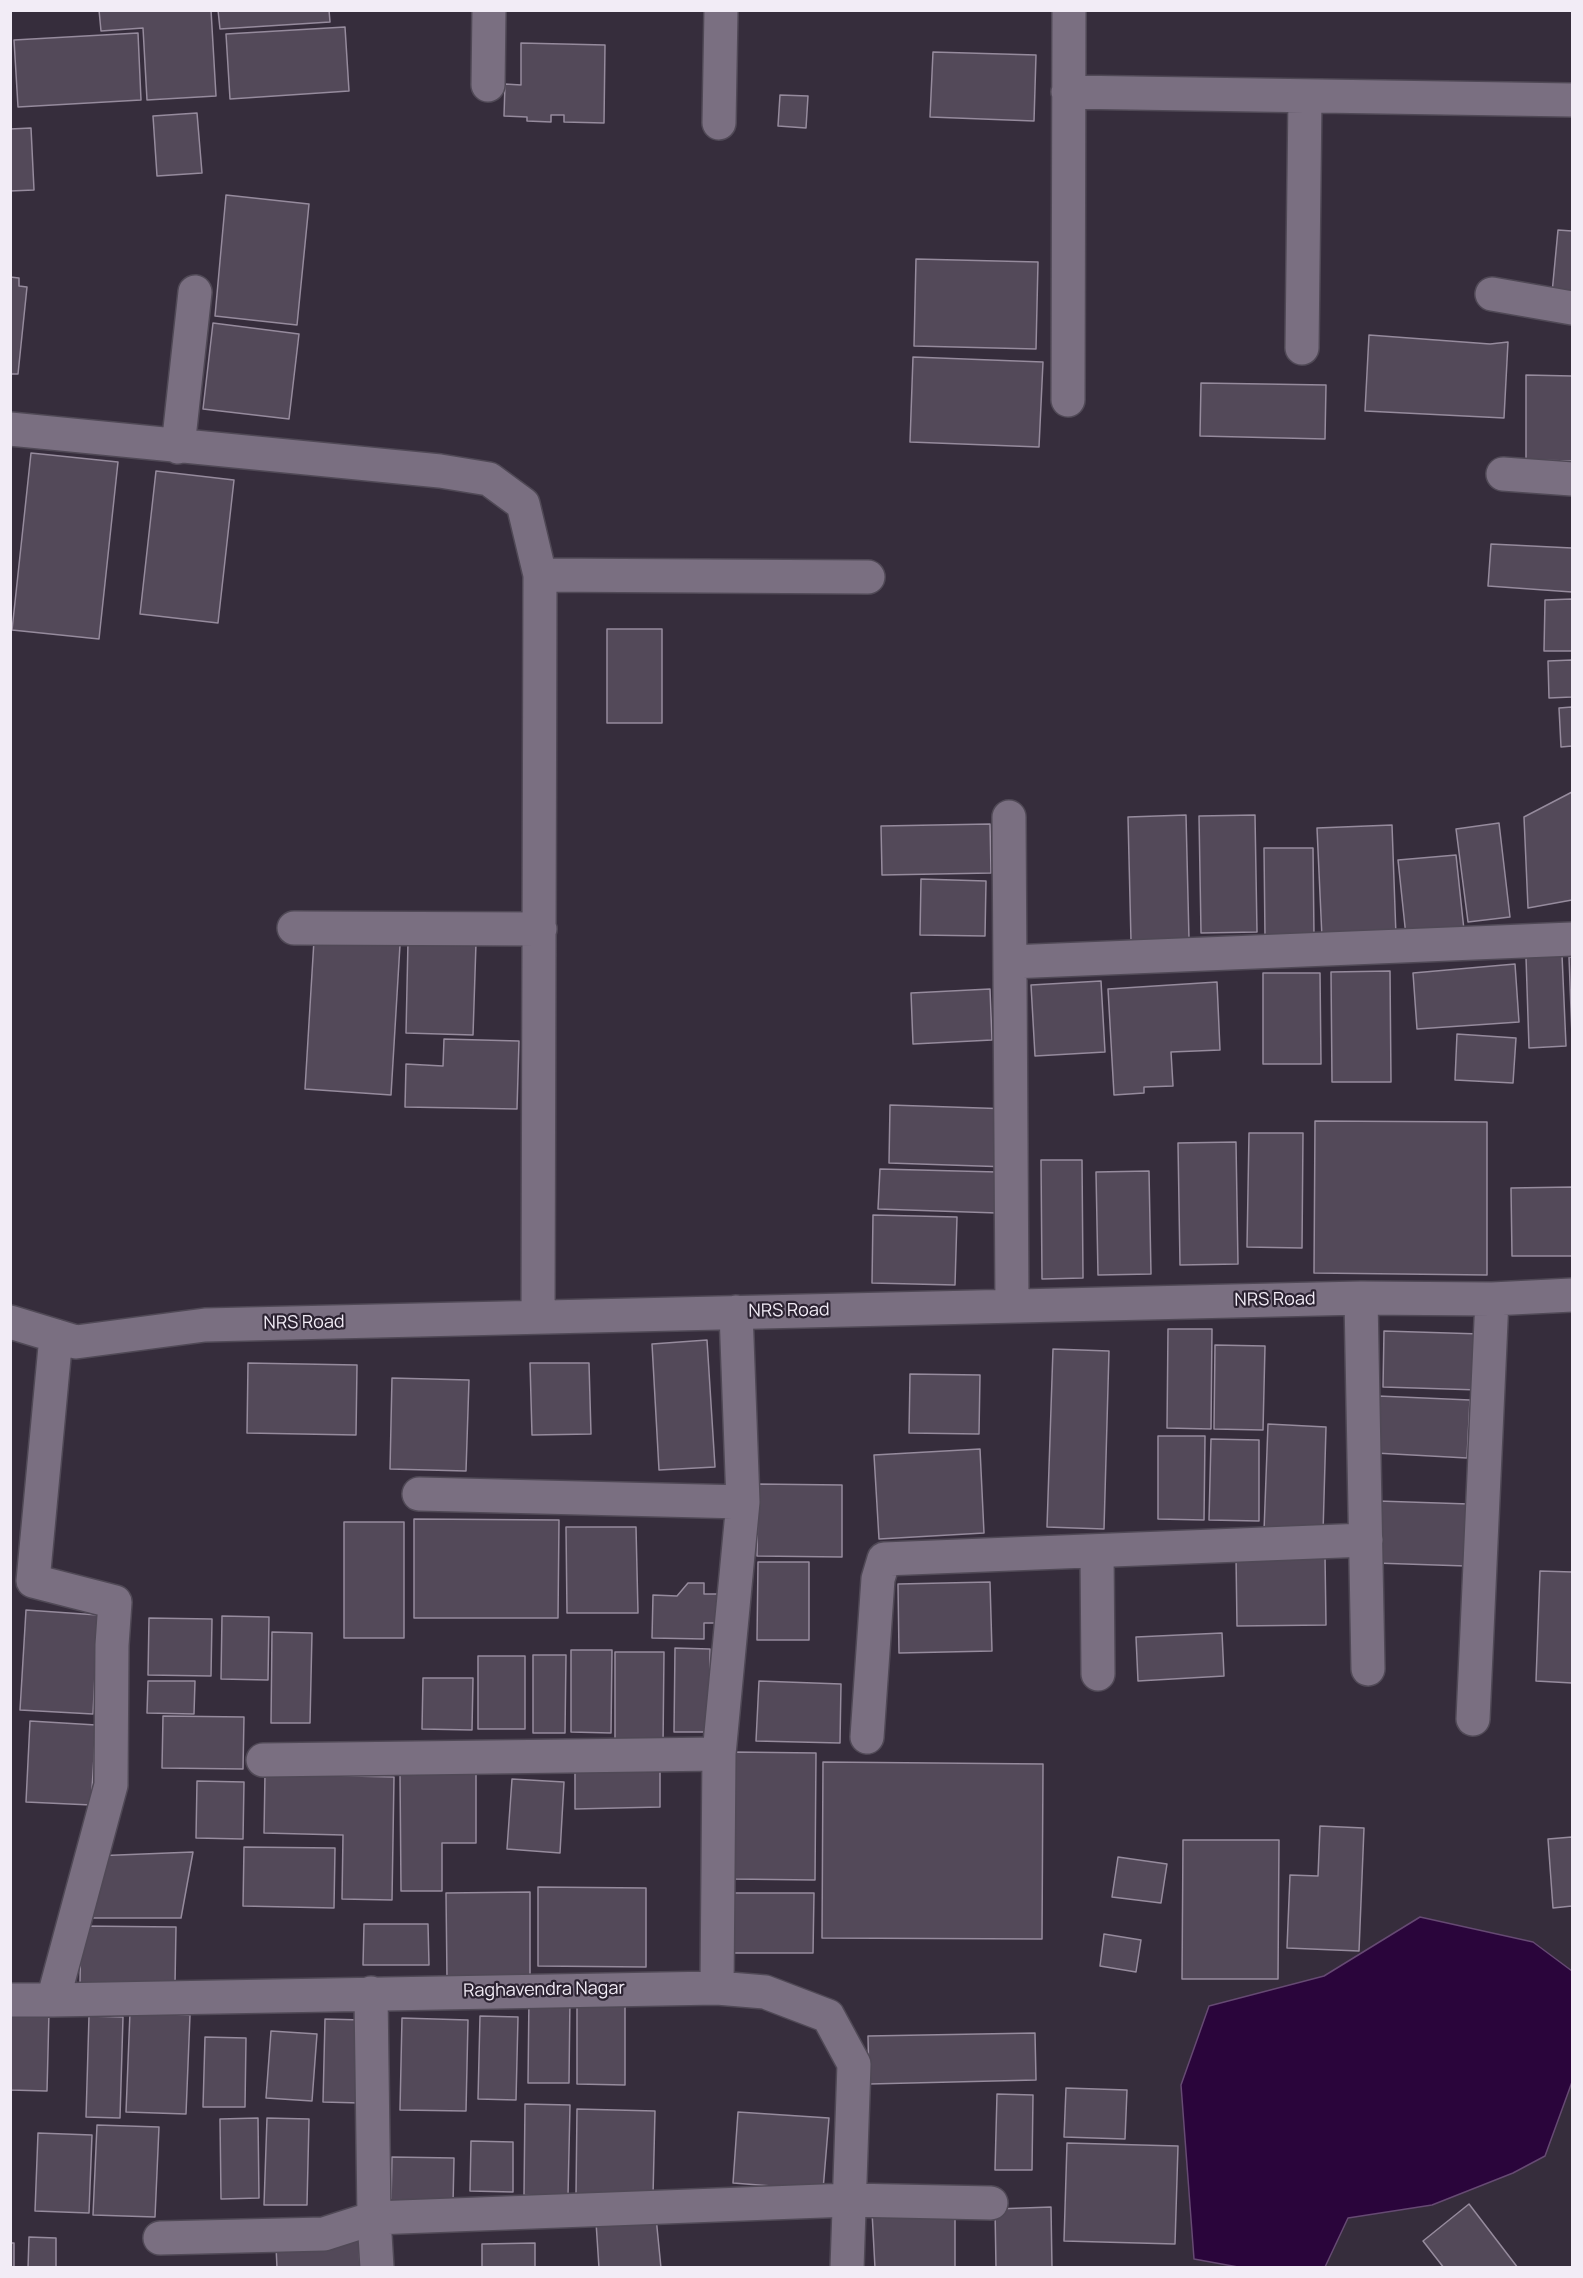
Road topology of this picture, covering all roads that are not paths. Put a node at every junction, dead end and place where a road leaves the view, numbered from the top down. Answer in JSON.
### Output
{"nodes":[{"id":1,"x":489,"y":10,"type":"edge"},
{"id":2,"x":721,"y":10,"type":"edge"},
{"id":3,"x":1069,"y":10,"type":"edge"},
{"id":4,"x":489,"y":85,"type":"dead end"},
{"id":5,"x":1068,"y":92,"type":"junction"},
{"id":6,"x":1305,"y":96,"type":"junction"},
{"id":7,"x":1572,"y":100,"type":"edge"},
{"id":8,"x":719,"y":123,"type":"dead end"},
{"id":9,"x":195,"y":292,"type":"dead end"},
{"id":10,"x":1492,"y":294,"type":"dead end"},
{"id":11,"x":1572,"y":308,"type":"edge"},
{"id":12,"x":1302,"y":348,"type":"dead end"},
{"id":13,"x":1068,"y":400,"type":"dead end"},
{"id":14,"x":10,"y":429,"type":"edge"},
{"id":15,"x":178,"y":447,"type":"junction"},
{"id":16,"x":1503,"y":474,"type":"dead end"},
{"id":17,"x":1572,"y":478,"type":"edge"},
{"id":18,"x":540,"y":575,"type":"junction"},
{"id":19,"x":868,"y":577,"type":"dead end"},
{"id":20,"x":1009,"y":817,"type":"dead end"},
{"id":21,"x":294,"y":928,"type":"dead end"},
{"id":22,"x":540,"y":929,"type":"junction"},
{"id":23,"x":1572,"y":939,"type":"edge"},
{"id":24,"x":1010,"y":962,"type":"junction"},
{"id":25,"x":1572,"y":1295,"type":"edge"},
{"id":26,"x":1361,"y":1298,"type":"junction"},
{"id":27,"x":1492,"y":1299,"type":"junction"},
{"id":28,"x":1012,"y":1306,"type":"junction"},
{"id":29,"x":736,"y":1312,"type":"junction"},
{"id":30,"x":538,"y":1317,"type":"junction"},
{"id":31,"x":10,"y":1322,"type":"edge"},
{"id":32,"x":56,"y":1336,"type":"junction"},
{"id":33,"x":419,"y":1494,"type":"dead end"},
{"id":34,"x":743,"y":1502,"type":"junction"},
{"id":35,"x":1366,"y":1540,"type":"junction"},
{"id":36,"x":1097,"y":1552,"type":"junction"},
{"id":37,"x":22,"y":1580,"type":"edge"},
{"id":38,"x":1368,"y":1669,"type":"dead end"},
{"id":39,"x":1098,"y":1674,"type":"dead end"},
{"id":40,"x":1473,"y":1719,"type":"dead end"},
{"id":41,"x":867,"y":1737,"type":"dead end"},
{"id":42,"x":719,"y":1754,"type":"junction"},
{"id":43,"x":263,"y":1760,"type":"dead end"},
{"id":44,"x":717,"y":1988,"type":"junction"},
{"id":45,"x":371,"y":1993,"type":"junction"},
{"id":46,"x":10,"y":2000,"type":"edge"},
{"id":47,"x":53,"y":2000,"type":"junction"},
{"id":48,"x":849,"y":2200,"type":"junction"},
{"id":49,"x":991,"y":2203,"type":"dead end"},
{"id":50,"x":374,"y":2218,"type":"junction"},
{"id":51,"x":160,"y":2238,"type":"dead end"},
{"id":52,"x":377,"y":2268,"type":"edge"},
{"id":53,"x":847,"y":2268,"type":"edge"}],
"edges":[{"from":1,"to":4,"type":"street"},
{"from":2,"to":8,"type":"street"},
{"from":3,"to":5,"type":"street"},
{"from":5,"to":6,"type":"street"},
{"from":5,"to":13,"type":"street"},
{"from":6,"to":7,"type":"street"},
{"from":6,"to":12,"type":"street"},
{"from":9,"to":15,"type":"street"},
{"from":10,"to":11,"type":"street"},
{"from":14,"to":15,"type":"street"},
{"from":15,"to":18,"type":"street"},
{"from":16,"to":17,"type":"street"},
{"from":18,"to":19,"type":"street"},
{"from":18,"to":22,"type":"street"},
{"from":20,"to":24,"type":"street"},
{"from":21,"to":22,"type":"street"},
{"from":22,"to":30,"type":"street"},
{"from":23,"to":24,"type":"street"},
{"from":24,"to":28,"type":"street"},
{"from":25,"to":27,"type":"street","name":"NRS Road"},
{"from":26,"to":27,"type":"street","name":"NRS Road"},
{"from":26,"to":28,"type":"street","name":"NRS Road"},
{"from":26,"to":35,"type":"street"},
{"from":27,"to":40,"type":"street"},
{"from":28,"to":29,"type":"street","name":"NRS Road"},
{"from":29,"to":30,"type":"street","name":"NRS Road"},
{"from":29,"to":34,"type":"street"},
{"from":30,"to":32,"type":"street","name":"NRS Road"},
{"from":31,"to":32,"type":"street","name":"NRS Road"},
{"from":32,"to":37,"type":"street"},
{"from":33,"to":34,"type":"street"},
{"from":34,"to":42,"type":"street"},
{"from":35,"to":36,"type":"street"},
{"from":35,"to":38,"type":"street"},
{"from":36,"to":39,"type":"street"},
{"from":36,"to":41,"type":"street"},
{"from":37,"to":47,"type":"street"},
{"from":42,"to":43,"type":"street"},
{"from":42,"to":44,"type":"street"},
{"from":44,"to":45,"type":"street","name":"Raghavendra Nagar"},
{"from":44,"to":48,"type":"street","name":"Raghavendra Nagar"},
{"from":45,"to":47,"type":"street","name":"Raghavendra Nagar"},
{"from":45,"to":50,"type":"street"},
{"from":46,"to":47,"type":"street","name":"Raghavendra Nagar"},
{"from":48,"to":49,"type":"street"},
{"from":48,"to":50,"type":"street"},
{"from":48,"to":53,"type":"street","name":"Raghavendra Nagar"},
{"from":50,"to":51,"type":"street"},
{"from":50,"to":52,"type":"street"}]}
